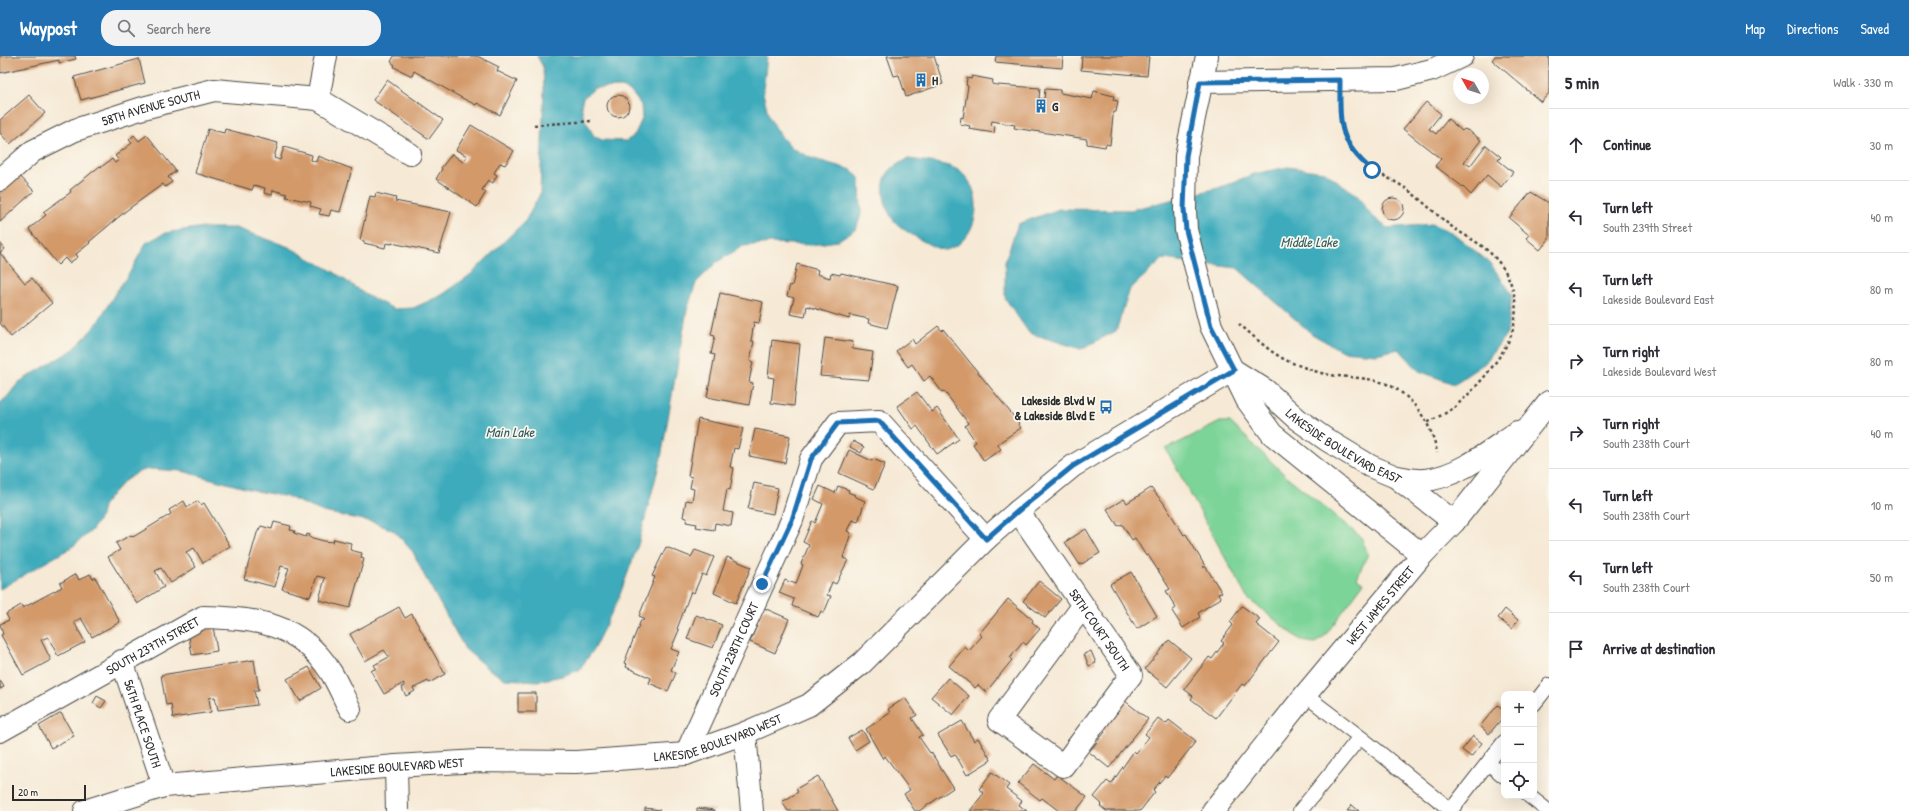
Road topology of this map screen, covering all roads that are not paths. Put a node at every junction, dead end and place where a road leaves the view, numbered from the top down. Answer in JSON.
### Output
{"nodes":[{"id":1,"x":326,"y":56,"type":"edge"},
{"id":2,"x":1207,"y":56,"type":"edge"},
{"id":3,"x":1462,"y":56,"type":"edge"},
{"id":4,"x":1200,"y":82,"type":"junction"},
{"id":5,"x":318,"y":99,"type":"junction"},
{"id":6,"x":410,"y":154,"type":"dead end"},
{"id":7,"x":0,"y":180,"type":"edge"},
{"id":8,"x":1234,"y":370,"type":"junction"},
{"id":9,"x":1549,"y":402,"type":"edge"},
{"id":10,"x":1534,"y":421,"type":"junction"},
{"id":11,"x":1396,"y":477,"type":"junction"},
{"id":12,"x":1018,"y":511,"type":"junction"},
{"id":13,"x":1454,"y":522,"type":"junction"},
{"id":14,"x":986,"y":539,"type":"junction"},
{"id":15,"x":1422,"y":555,"type":"junction"},
{"id":16,"x":1083,"y":606,"type":"junction"},
{"id":17,"x":122,"y":661,"type":"junction"},
{"id":18,"x":1549,"y":684,"type":"edge"},
{"id":19,"x":1305,"y":695,"type":"junction"},
{"id":20,"x":1537,"y":700,"type":"edge"},
{"id":21,"x":350,"y":709,"type":"dead end"},
{"id":22,"x":0,"y":731,"type":"edge"},
{"id":23,"x":745,"y":733,"type":"junction"},
{"id":24,"x":1360,"y":737,"type":"junction"},
{"id":25,"x":1501,"y":746,"type":"edge"},
{"id":26,"x":686,"y":754,"type":"junction"},
{"id":27,"x":1488,"y":763,"type":"junction"},
{"id":28,"x":396,"y":766,"type":"junction"},
{"id":29,"x":1501,"y":774,"type":"edge"},
{"id":30,"x":164,"y":786,"type":"junction"},
{"id":31,"x":1533,"y":799,"type":"edge"},
{"id":32,"x":85,"y":811,"type":"edge"},
{"id":33,"x":397,"y":811,"type":"edge"},
{"id":34,"x":752,"y":811,"type":"edge"},
{"id":35,"x":1213,"y":811,"type":"edge"},
{"id":36,"x":1300,"y":811,"type":"edge"},
{"id":37,"x":1451,"y":811,"type":"edge"},
{"id":38,"x":1548,"y":811,"type":"edge"}],
"edges":[{"from":1,"to":5,"type":"street"},
{"from":2,"to":4,"type":"street","name":"LAKESIDE BOULEVARD EAST"},
{"from":3,"to":4,"type":"street"},
{"from":4,"to":8,"type":"street","name":"LAKESIDE BOULEVARD EAST"},
{"from":5,"to":6,"type":"street"},
{"from":5,"to":7,"type":"street","name":"58TH AVENUE SOUTH"},
{"from":8,"to":11,"type":"street","name":"LAKESIDE BOULEVARD EAST"},
{"from":8,"to":12,"type":"street","name":"LAKESIDE BOULEVARD WEST"},
{"from":8,"to":15,"type":"street","name":"LAKESIDE BOULEVARD EAST"},
{"from":9,"to":10,"type":"street","name":"WEST JAMES STREET"},
{"from":10,"to":11,"type":"street"},
{"from":10,"to":13,"type":"street","name":"WEST JAMES STREET"},
{"from":11,"to":13,"type":"street","name":"LAKESIDE BOULEVARD EAST"},
{"from":12,"to":14,"type":"street","name":"LAKESIDE BOULEVARD WEST"},
{"from":12,"to":16,"type":"street","name":"58TH COURT SOUTH"},
{"from":13,"to":15,"type":"street","name":"WEST JAMES STREET"},
{"from":14,"to":23,"type":"street","name":"LAKESIDE BOULEVARD WEST"},
{"from":14,"to":26,"type":"street","name":"SOUTH 238TH COURT"},
{"from":15,"to":19,"type":"street","name":"WEST JAMES STREET"},
{"from":16,"to":16,"type":"street","name":"58TH COURT SOUTH"},
{"from":17,"to":21,"type":"street","name":"SOUTH 237TH STREET"},
{"from":17,"to":22,"type":"street","name":"SOUTH 237TH STREET"},
{"from":17,"to":30,"type":"street","name":"56TH PLACE SOUTH"},
{"from":18,"to":20,"type":"lane"},
{"from":19,"to":24,"type":"lane"},
{"from":19,"to":35,"type":"street","name":"WEST JAMES STREET"},
{"from":23,"to":26,"type":"street","name":"LAKESIDE BOULEVARD WEST"},
{"from":23,"to":34,"type":"street"},
{"from":24,"to":36,"type":"lane"},
{"from":24,"to":37,"type":"lane"},
{"from":25,"to":27,"type":"lane"},
{"from":26,"to":28,"type":"street","name":"LAKESIDE BOULEVARD WEST"},
{"from":27,"to":29,"type":"lane"},
{"from":27,"to":37,"type":"lane"},
{"from":28,"to":30,"type":"street","name":"LAKESIDE BOULEVARD WEST"},
{"from":28,"to":33,"type":"street"},
{"from":30,"to":32,"type":"street","name":"LAKESIDE BOULEVARD WEST"},
{"from":31,"to":38,"type":"lane"}]}
